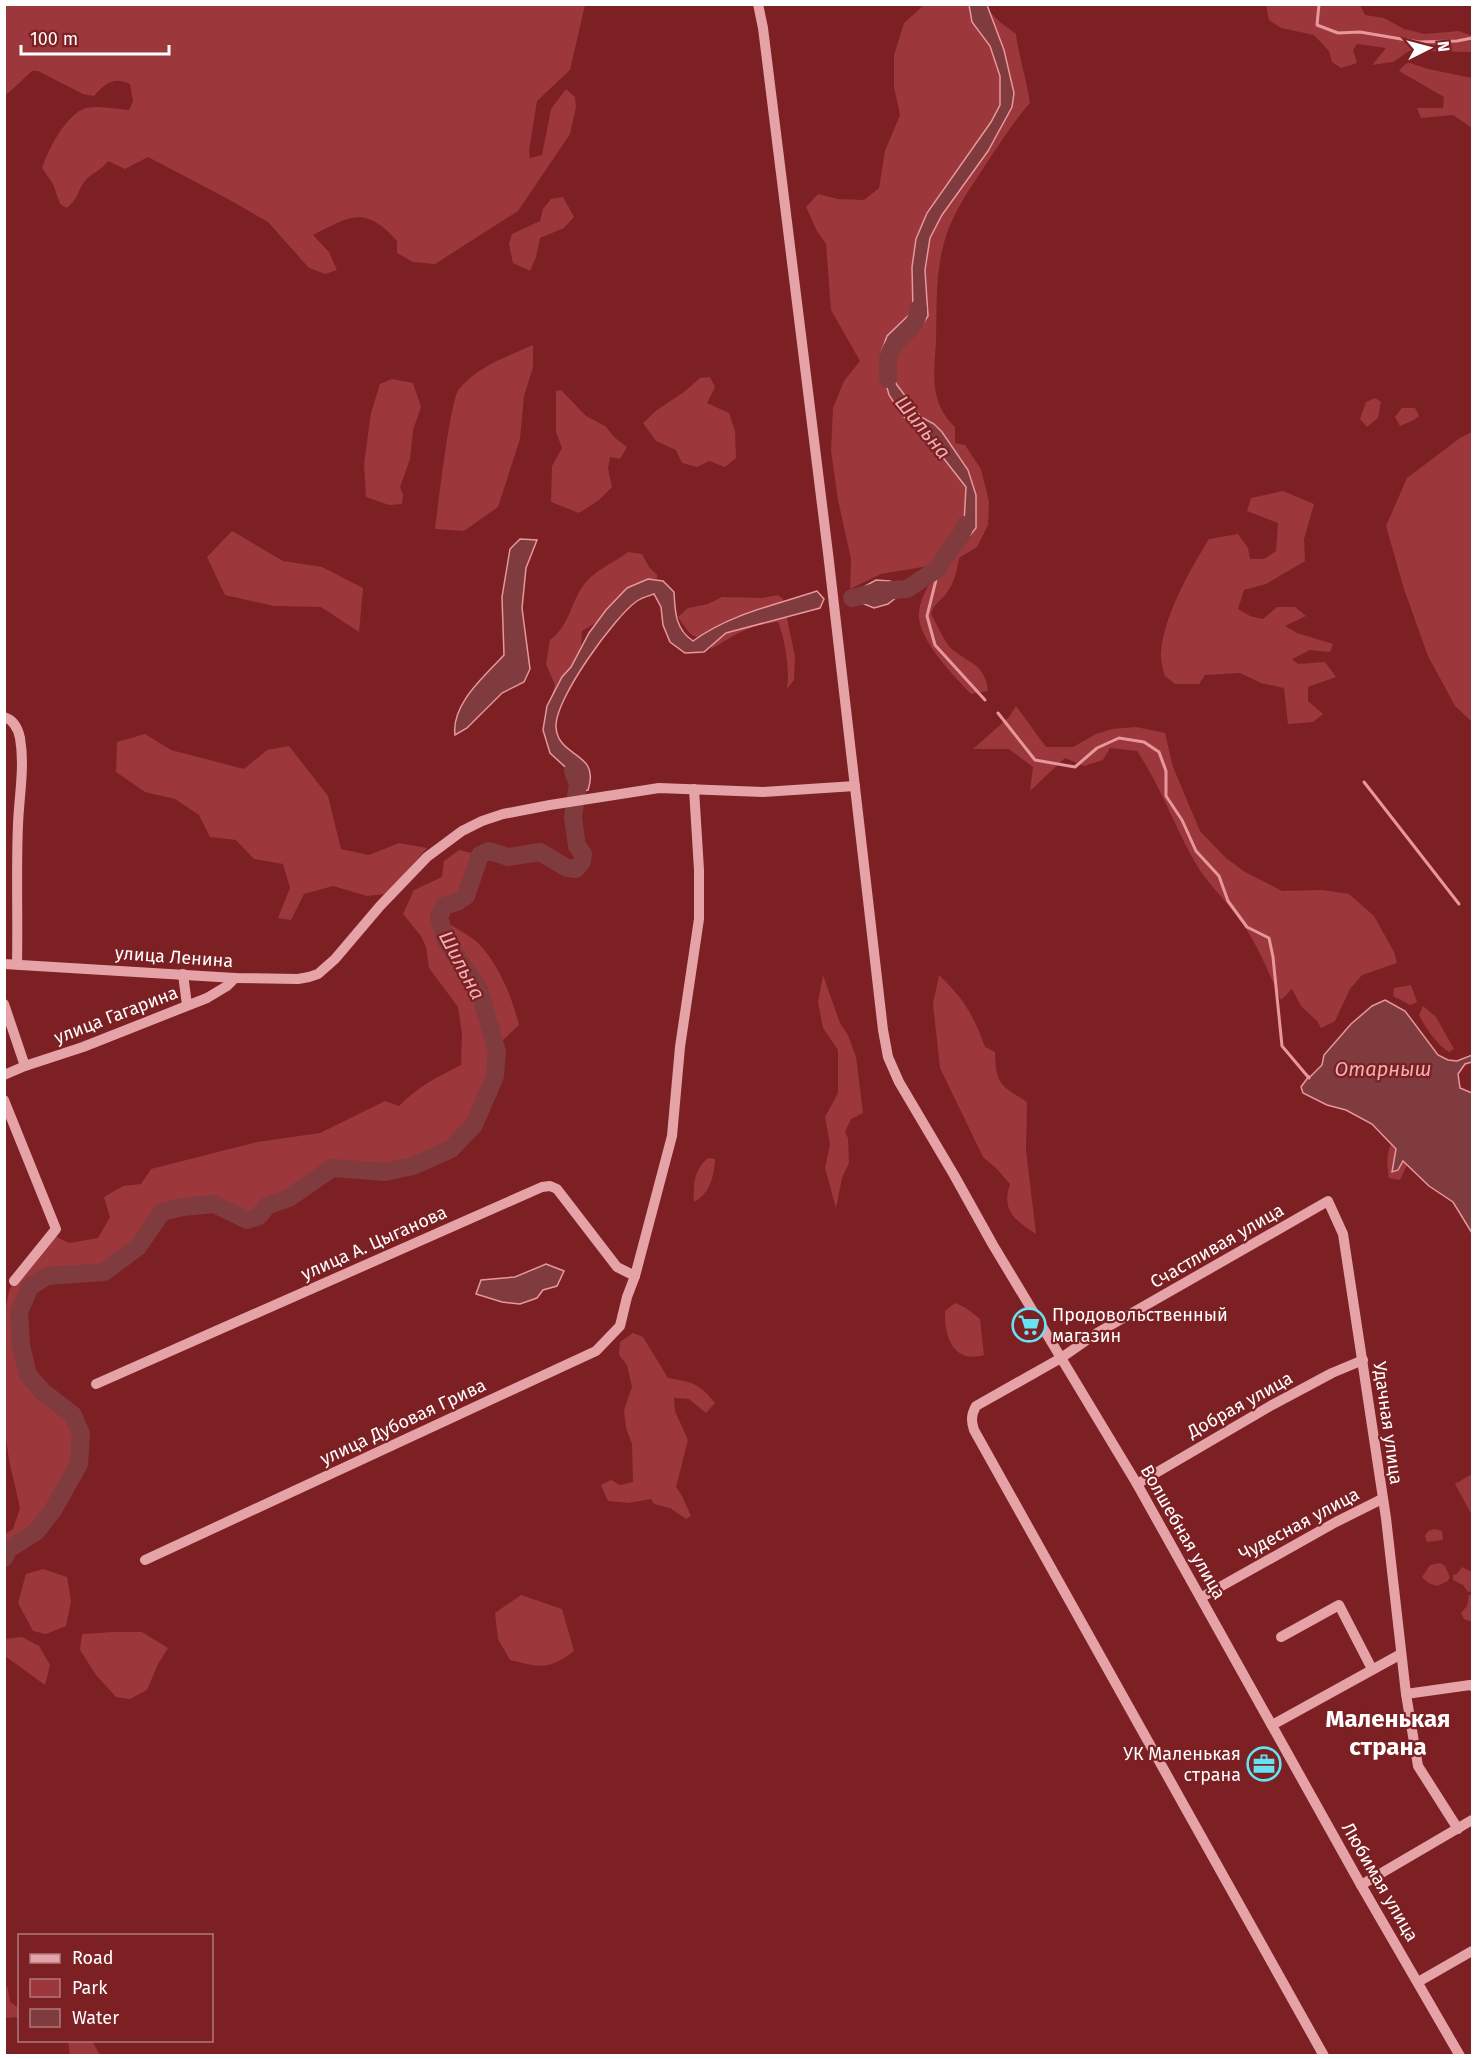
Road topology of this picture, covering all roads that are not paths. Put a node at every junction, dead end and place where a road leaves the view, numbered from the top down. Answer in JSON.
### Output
{"nodes":[{"id":1,"x":758,"y":4,"type":"edge"},
{"id":2,"x":4,"y":717,"type":"edge"},
{"id":3,"x":855,"y":786,"type":"junction"},
{"id":4,"x":694,"y":789,"type":"junction"},
{"id":5,"x":4,"y":964,"type":"edge"},
{"id":6,"x":18,"y":964,"type":"junction"},
{"id":7,"x":183,"y":974,"type":"junction"},
{"id":8,"x":235,"y":978,"type":"junction"},
{"id":9,"x":4,"y":1004,"type":"edge"},
{"id":10,"x":187,"y":1005,"type":"junction"},
{"id":11,"x":25,"y":1066,"type":"junction"},
{"id":12,"x":4,"y":1075,"type":"edge"},
{"id":13,"x":4,"y":1100,"type":"edge"},
{"id":14,"x":1328,"y":1201,"type":"joint"},
{"id":15,"x":635,"y":1276,"type":"junction"},
{"id":16,"x":14,"y":1281,"type":"dead end"},
{"id":17,"x":1060,"y":1358,"type":"junction"},
{"id":18,"x":1362,"y":1360,"type":"junction"},
{"id":19,"x":96,"y":1384,"type":"dead end"},
{"id":20,"x":1137,"y":1484,"type":"junction"},
{"id":21,"x":1382,"y":1499,"type":"junction"},
{"id":22,"x":146,"y":1560,"type":"dead end"},
{"id":23,"x":1202,"y":1597,"type":"junction"},
{"id":24,"x":1281,"y":1637,"type":"dead end"},
{"id":25,"x":1401,"y":1654,"type":"junction"},
{"id":26,"x":1372,"y":1669,"type":"junction"},
{"id":27,"x":1473,"y":1686,"type":"edge"},
{"id":28,"x":1406,"y":1694,"type":"junction"},
{"id":29,"x":1272,"y":1725,"type":"junction"},
{"id":30,"x":1473,"y":1820,"type":"edge"},
{"id":31,"x":1458,"y":1829,"type":"junction"},
{"id":32,"x":1361,"y":1885,"type":"junction"},
{"id":33,"x":1473,"y":1951,"type":"edge"},
{"id":34,"x":1418,"y":1982,"type":"junction"},
{"id":35,"x":1324,"y":2055,"type":"edge"},
{"id":36,"x":1460,"y":2055,"type":"edge"}],
"edges":[{"from":1,"to":3,"type":"street","name":"Волшебная улица"},
{"from":2,"to":6,"type":"street"},
{"from":3,"to":4,"type":"street","name":"улица Ленина"},
{"from":3,"to":17,"type":"street","name":"Волшебная улица"},
{"from":4,"to":8,"type":"street","name":"улица Ленина"},
{"from":4,"to":15,"type":"street","name":"улица Дубовая Грива"},
{"from":5,"to":6,"type":"street","name":"улица Ленина"},
{"from":6,"to":7,"type":"street","name":"улица Ленина"},
{"from":7,"to":8,"type":"street","name":"улица Ленина"},
{"from":7,"to":10,"type":"street"},
{"from":8,"to":10,"type":"street","name":"улица Гагарина"},
{"from":9,"to":11,"type":"street"},
{"from":10,"to":11,"type":"street","name":"улица Гагарина"},
{"from":11,"to":12,"type":"street","name":"улица Гагарина"},
{"from":13,"to":16,"type":"street"},
{"from":14,"to":17,"type":"street","name":"Счастливая улица"},
{"from":14,"to":18,"type":"street","name":"Удачная улица"},
{"from":15,"to":19,"type":"street","name":"улица А. Цыганова"},
{"from":15,"to":22,"type":"street","name":"улица Дубовая Грива"},
{"from":17,"to":20,"type":"street","name":"Волшебная улица"},
{"from":17,"to":35,"type":"street","name":"Счастливая улица"},
{"from":18,"to":20,"type":"street","name":"Добрая улица"},
{"from":18,"to":21,"type":"street","name":"Удачная улица"},
{"from":20,"to":23,"type":"street","name":"Волшебная улица"},
{"from":21,"to":23,"type":"street","name":"Чудесная улица"},
{"from":21,"to":25,"type":"street","name":"Удачная улица"},
{"from":23,"to":29,"type":"street","name":"Волшебная улица"},
{"from":24,"to":26,"type":"street"},
{"from":25,"to":26,"type":"street"},
{"from":25,"to":28,"type":"street","name":"Удачная улица"},
{"from":26,"to":29,"type":"street"},
{"from":27,"to":28,"type":"street"},
{"from":28,"to":31,"type":"street","name":"Удачная улица"},
{"from":29,"to":32,"type":"street","name":"Любимая улица"},
{"from":30,"to":31,"type":"street"},
{"from":31,"to":32,"type":"street"},
{"from":32,"to":34,"type":"street","name":"Любимая улица"},
{"from":33,"to":34,"type":"street"},
{"from":34,"to":36,"type":"street","name":"Любимая улица"}]}
